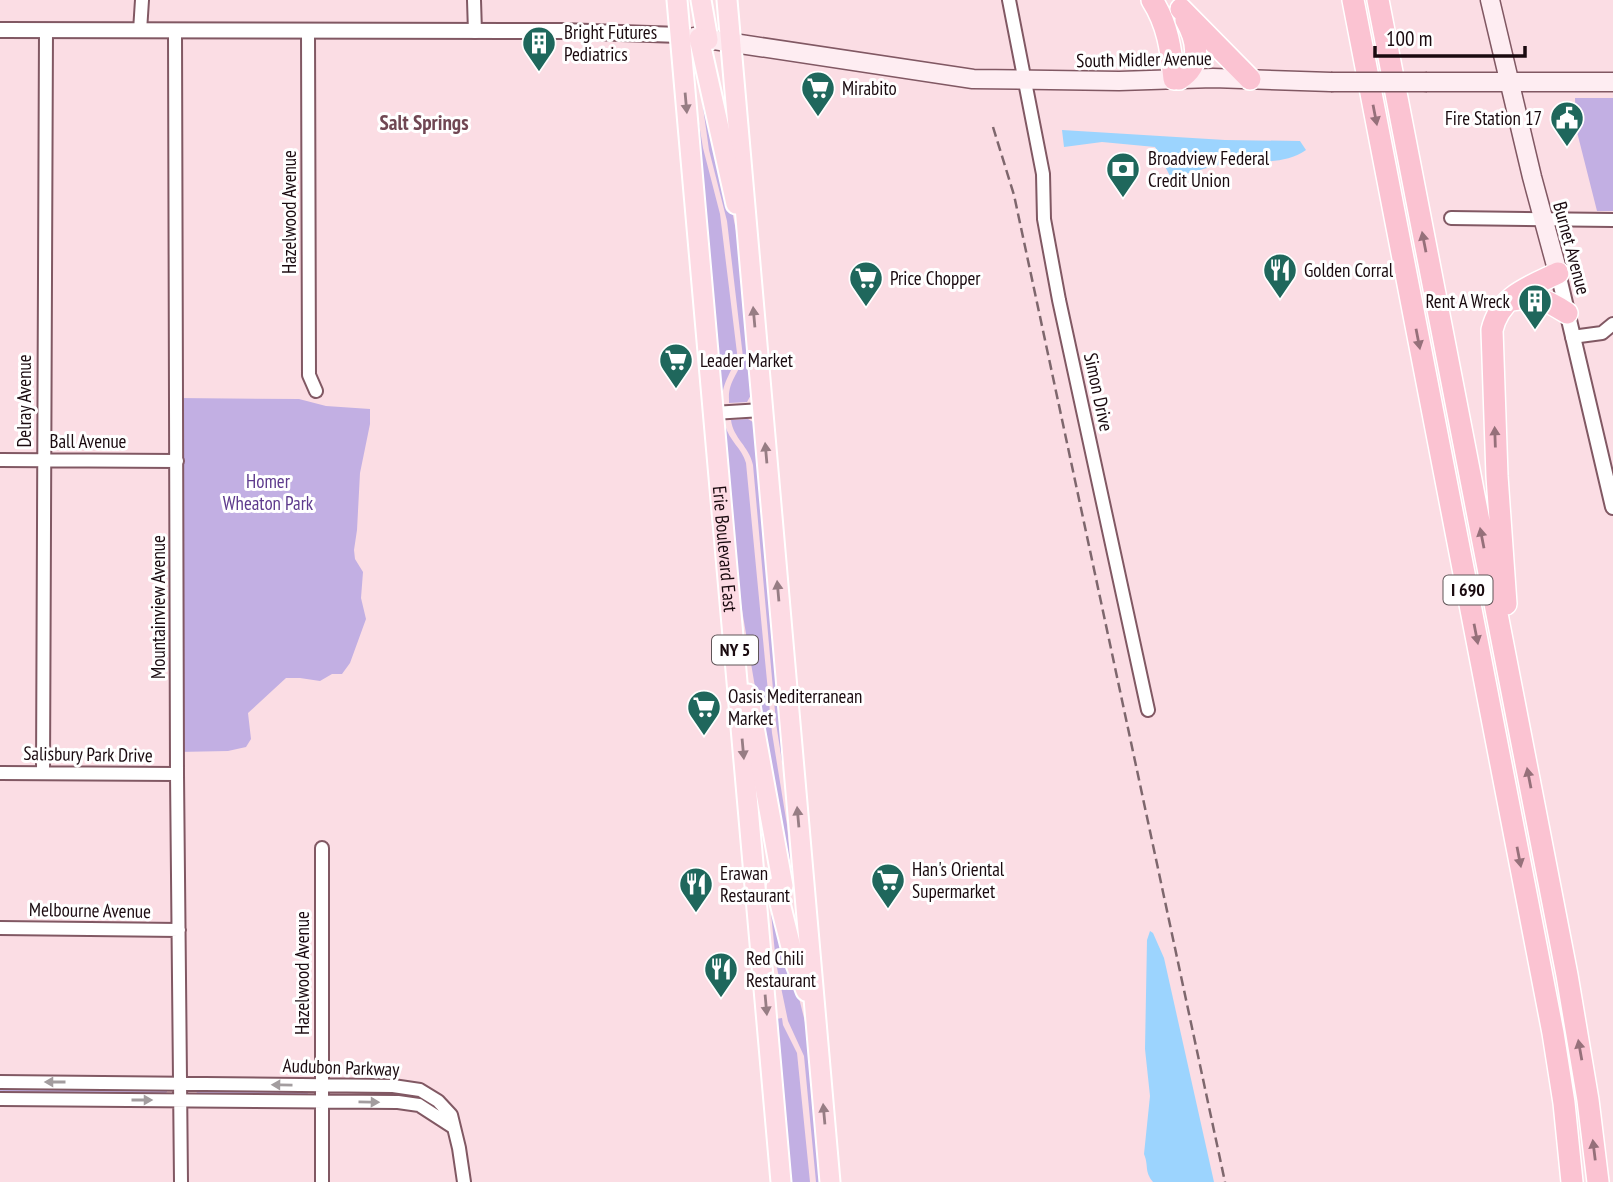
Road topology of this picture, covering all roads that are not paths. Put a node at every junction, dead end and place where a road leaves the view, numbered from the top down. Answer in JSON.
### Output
{"nodes":[{"id":1,"x":142,"y":0,"type":"edge"},
{"id":2,"x":474,"y":0,"type":"edge"},
{"id":3,"x":677,"y":0,"type":"edge"},
{"id":4,"x":701,"y":0,"type":"edge"},
{"id":5,"x":727,"y":0,"type":"edge"},
{"id":6,"x":1009,"y":0,"type":"edge"},
{"id":7,"x":1152,"y":0,"type":"edge"},
{"id":8,"x":1353,"y":0,"type":"edge"},
{"id":9,"x":1378,"y":0,"type":"edge"},
{"id":10,"x":1490,"y":0,"type":"edge"},
{"id":11,"x":1177,"y":4,"type":"edge"},
{"id":12,"x":0,"y":30,"type":"edge"},
{"id":13,"x":46,"y":30,"type":"junction"},
{"id":14,"x":141,"y":31,"type":"junction"},
{"id":15,"x":175,"y":31,"type":"junction"},
{"id":16,"x":308,"y":32,"type":"junction"},
{"id":17,"x":475,"y":32,"type":"junction"},
{"id":18,"x":696,"y":38,"type":"junction"},
{"id":19,"x":731,"y":44,"type":"junction"},
{"id":20,"x":1177,"y":79,"type":"junction"},
{"id":21,"x":1250,"y":79,"type":"junction"},
{"id":22,"x":1025,"y":81,"type":"junction"},
{"id":23,"x":1509,"y":82,"type":"junction"},
{"id":24,"x":1613,"y":82,"type":"edge"},
{"id":25,"x":1451,"y":218,"type":"dead end"},
{"id":26,"x":1543,"y":220,"type":"junction"},
{"id":27,"x":1613,"y":220,"type":"edge"},
{"id":28,"x":748,"y":256,"type":"junction"},
{"id":29,"x":1558,"y":273,"type":"junction"},
{"id":30,"x":1507,"y":301,"type":"junction"},
{"id":31,"x":1567,"y":313,"type":"junction"},
{"id":32,"x":1613,"y":324,"type":"edge"},
{"id":33,"x":1572,"y":337,"type":"junction"},
{"id":34,"x":316,"y":391,"type":"dead end"},
{"id":35,"x":762,"y":410,"type":"junction"},
{"id":36,"x":713,"y":413,"type":"junction"},
{"id":37,"x":0,"y":460,"type":"edge"},
{"id":38,"x":43,"y":460,"type":"junction"},
{"id":39,"x":177,"y":461,"type":"junction"},
{"id":40,"x":1613,"y":507,"type":"edge"},
{"id":41,"x":733,"y":632,"type":"junction"},
{"id":42,"x":1148,"y":710,"type":"dead end"},
{"id":43,"x":1519,"y":725,"type":"junction"},
{"id":44,"x":0,"y":772,"type":"edge"},
{"id":45,"x":43,"y":773,"type":"junction"},
{"id":46,"x":177,"y":774,"type":"junction"},
{"id":47,"x":321,"y":848,"type":"dead end"},
{"id":48,"x":804,"y":885,"type":"junction"},
{"id":49,"x":779,"y":886,"type":"junction"},
{"id":50,"x":755,"y":888,"type":"junction"},
{"id":51,"x":0,"y":928,"type":"edge"},
{"id":52,"x":179,"y":930,"type":"junction"},
{"id":53,"x":815,"y":1018,"type":"junction"},
{"id":54,"x":0,"y":1082,"type":"edge"},
{"id":55,"x":180,"y":1083,"type":"junction"},
{"id":56,"x":322,"y":1085,"type":"junction"},
{"id":57,"x":428,"y":1095,"type":"junction"},
{"id":58,"x":0,"y":1099,"type":"edge"},
{"id":59,"x":180,"y":1100,"type":"junction"},
{"id":60,"x":322,"y":1101,"type":"junction"},
{"id":61,"x":419,"y":1105,"type":"junction"},
{"id":62,"x":453,"y":1127,"type":"junction"},
{"id":63,"x":181,"y":1182,"type":"edge"},
{"id":64,"x":322,"y":1182,"type":"edge"},
{"id":65,"x":464,"y":1182,"type":"edge"},
{"id":66,"x":781,"y":1182,"type":"edge"},
{"id":67,"x":830,"y":1182,"type":"edge"},
{"id":68,"x":1572,"y":1182,"type":"edge"},
{"id":69,"x":1598,"y":1182,"type":"edge"}],
"edges":[{"from":1,"to":14,"type":"street"},
{"from":2,"to":17,"type":"street"},
{"from":3,"to":18,"type":"main road","name":"Erie Boulevard East","number":"NY 5"},
{"from":4,"to":18,"type":"main road"},
{"from":5,"to":19,"type":"main road","number":"NY 5"},
{"from":6,"to":22,"type":"street","name":"Simon Drive"},
{"from":7,"to":20,"type":"highway"},
{"from":8,"to":68,"type":"highway","number":"I 690","one_way":true},
{"from":43,"to":9,"type":"highway","number":"I 690","one_way":true},
{"from":10,"to":23,"type":"main road","name":"Burnet Avenue"},
{"from":11,"to":20,"type":"highway"},
{"from":11,"to":21,"type":"highway"},
{"from":12,"to":13,"type":"street"},
{"from":13,"to":14,"type":"street"},
{"from":13,"to":38,"type":"street","name":"Delray Avenue"},
{"from":14,"to":15,"type":"street"},
{"from":15,"to":16,"type":"street"},
{"from":15,"to":39,"type":"street","name":"Mountainview Avenue"},
{"from":16,"to":17,"type":"street"},
{"from":16,"to":34,"type":"street","name":"Hazelwood Avenue"},
{"from":17,"to":18,"type":"street"},
{"from":18,"to":19,"type":"main road","name":"South Midler Avenue"},
{"from":18,"to":28,"type":"main road"},
{"from":18,"to":36,"type":"main road","name":"Erie Boulevard East","number":"NY 5","one_way":true},
{"from":19,"to":22,"type":"main road","name":"South Midler Avenue"},
{"from":19,"to":28,"type":"main road","number":"NY 5"},
{"from":20,"to":21,"type":"main road","name":"South Midler Avenue"},
{"from":20,"to":22,"type":"main road","name":"South Midler Avenue"},
{"from":21,"to":23,"type":"main road","name":"South Midler Avenue","bridge":true},
{"from":22,"to":42,"type":"street","name":"Simon Drive"},
{"from":23,"to":24,"type":"main road","name":"South Midler Avenue"},
{"from":23,"to":26,"type":"main road","name":"Burnet Avenue"},
{"from":25,"to":26,"type":"street"},
{"from":26,"to":27,"type":"street"},
{"from":26,"to":29,"type":"main road","name":"Burnet Avenue"},
{"from":35,"to":28,"type":"main road","number":"NY 5","one_way":true},
{"from":29,"to":30,"type":"highway"},
{"from":29,"to":31,"type":"street","name":"Burnet Avenue"},
{"from":30,"to":31,"type":"highway"},
{"from":43,"to":30,"type":"highway","one_way":true},
{"from":31,"to":33,"type":"street","name":"Burnet Avenue"},
{"from":32,"to":33,"type":"street"},
{"from":33,"to":40,"type":"street","name":"Burnet Avenue"},
{"from":35,"to":36,"type":"street"},
{"from":48,"to":35,"type":"main road","number":"NY 5","one_way":true},
{"from":36,"to":41,"type":"main road","name":"Erie Boulevard East","number":"NY 5"},
{"from":37,"to":38,"type":"street","name":"Ball Avenue"},
{"from":38,"to":39,"type":"street","name":"Ball Avenue"},
{"from":38,"to":45,"type":"street","name":"Delray Avenue"},
{"from":39,"to":46,"type":"street","name":"Mountainview Avenue"},
{"from":41,"to":49,"type":"main road"},
{"from":41,"to":50,"type":"main road","name":"Erie Boulevard East","number":"NY 5","one_way":true},
{"from":69,"to":43,"type":"highway","number":"I 690","one_way":true},
{"from":44,"to":45,"type":"street","name":"Salisbury Park Drive"},
{"from":45,"to":46,"type":"street","name":"Salisbury Park Drive"},
{"from":46,"to":52,"type":"street","name":"Mountainview Avenue"},
{"from":47,"to":56,"type":"street","name":"Hazelwood Avenue"},
{"from":48,"to":49,"type":"street"},
{"from":48,"to":53,"type":"main road","number":"NY 5"},
{"from":49,"to":50,"type":"street"},
{"from":49,"to":53,"type":"main road"},
{"from":50,"to":66,"type":"main road","name":"Erie Boulevard East","number":"NY 5","one_way":true},
{"from":51,"to":52,"type":"street","name":"Melbourne Avenue"},
{"from":52,"to":55,"type":"street","name":"Mountainview Avenue"},
{"from":67,"to":53,"type":"main road","number":"NY 5","one_way":true},
{"from":55,"to":54,"type":"street","name":"Audubon Parkway","one_way":true},
{"from":56,"to":55,"type":"street","name":"Audubon Parkway","one_way":true},
{"from":55,"to":59,"type":"street","name":"Mountainview Avenue"},
{"from":56,"to":57,"type":"street","name":"Audubon Parkway"},
{"from":56,"to":60,"type":"street","name":"Hazelwood Avenue"},
{"from":57,"to":61,"type":"street"},
{"from":57,"to":62,"type":"street"},
{"from":58,"to":59,"type":"street","name":"Audubon Parkway","one_way":true},
{"from":59,"to":60,"type":"street","name":"Audubon Parkway"},
{"from":59,"to":63,"type":"street","name":"Mountainview Avenue"},
{"from":60,"to":61,"type":"street","name":"Audubon Parkway","one_way":true},
{"from":60,"to":64,"type":"street","name":"Hazelwood Avenue"},
{"from":61,"to":62,"type":"street","name":"Audubon Parkway"},
{"from":62,"to":65,"type":"street"}]}
